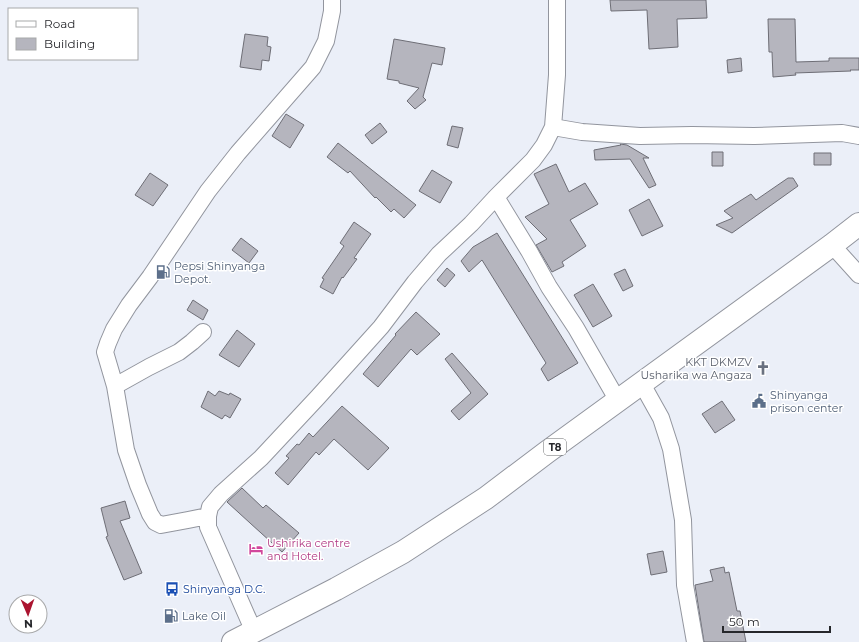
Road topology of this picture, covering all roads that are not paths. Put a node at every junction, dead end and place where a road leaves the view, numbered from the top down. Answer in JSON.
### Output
{"nodes":[{"id":1,"x":332,"y":0,"type":"edge"},
{"id":2,"x":557,"y":0,"type":"edge"},
{"id":3,"x":553,"y":127,"type":"junction"},
{"id":4,"x":859,"y":136,"type":"edge"},
{"id":5,"x":496,"y":197,"type":"junction"},
{"id":6,"x":859,"y":224,"type":"edge"},
{"id":7,"x":832,"y":245,"type":"junction"},
{"id":8,"x":859,"y":275,"type":"edge"},
{"id":9,"x":203,"y":332,"type":"dead end"},
{"id":10,"x":642,"y":384,"type":"junction"},
{"id":11,"x":115,"y":386,"type":"junction"},
{"id":12,"x":618,"y":401,"type":"junction"},
{"id":13,"x":208,"y":516,"type":"junction"},
{"id":14,"x":254,"y":632,"type":"junction"},
{"id":15,"x":233,"y":642,"type":"edge"},
{"id":16,"x":695,"y":642,"type":"edge"}],
"edges":[{"from":1,"to":11,"type":"street"},
{"from":2,"to":3,"type":"street"},
{"from":3,"to":4,"type":"street"},
{"from":3,"to":5,"type":"street"},
{"from":5,"to":12,"type":"street"},
{"from":5,"to":13,"type":"street"},
{"from":6,"to":7,"type":"highway","number":"T8"},
{"from":7,"to":8,"type":"street"},
{"from":7,"to":10,"type":"highway","number":"T8"},
{"from":9,"to":11,"type":"street"},
{"from":10,"to":12,"type":"highway","number":"T8"},
{"from":10,"to":16,"type":"street"},
{"from":11,"to":13,"type":"street"},
{"from":12,"to":14,"type":"highway","number":"T8"},
{"from":13,"to":14,"type":"street"},
{"from":14,"to":15,"type":"highway","number":"T8"}]}
